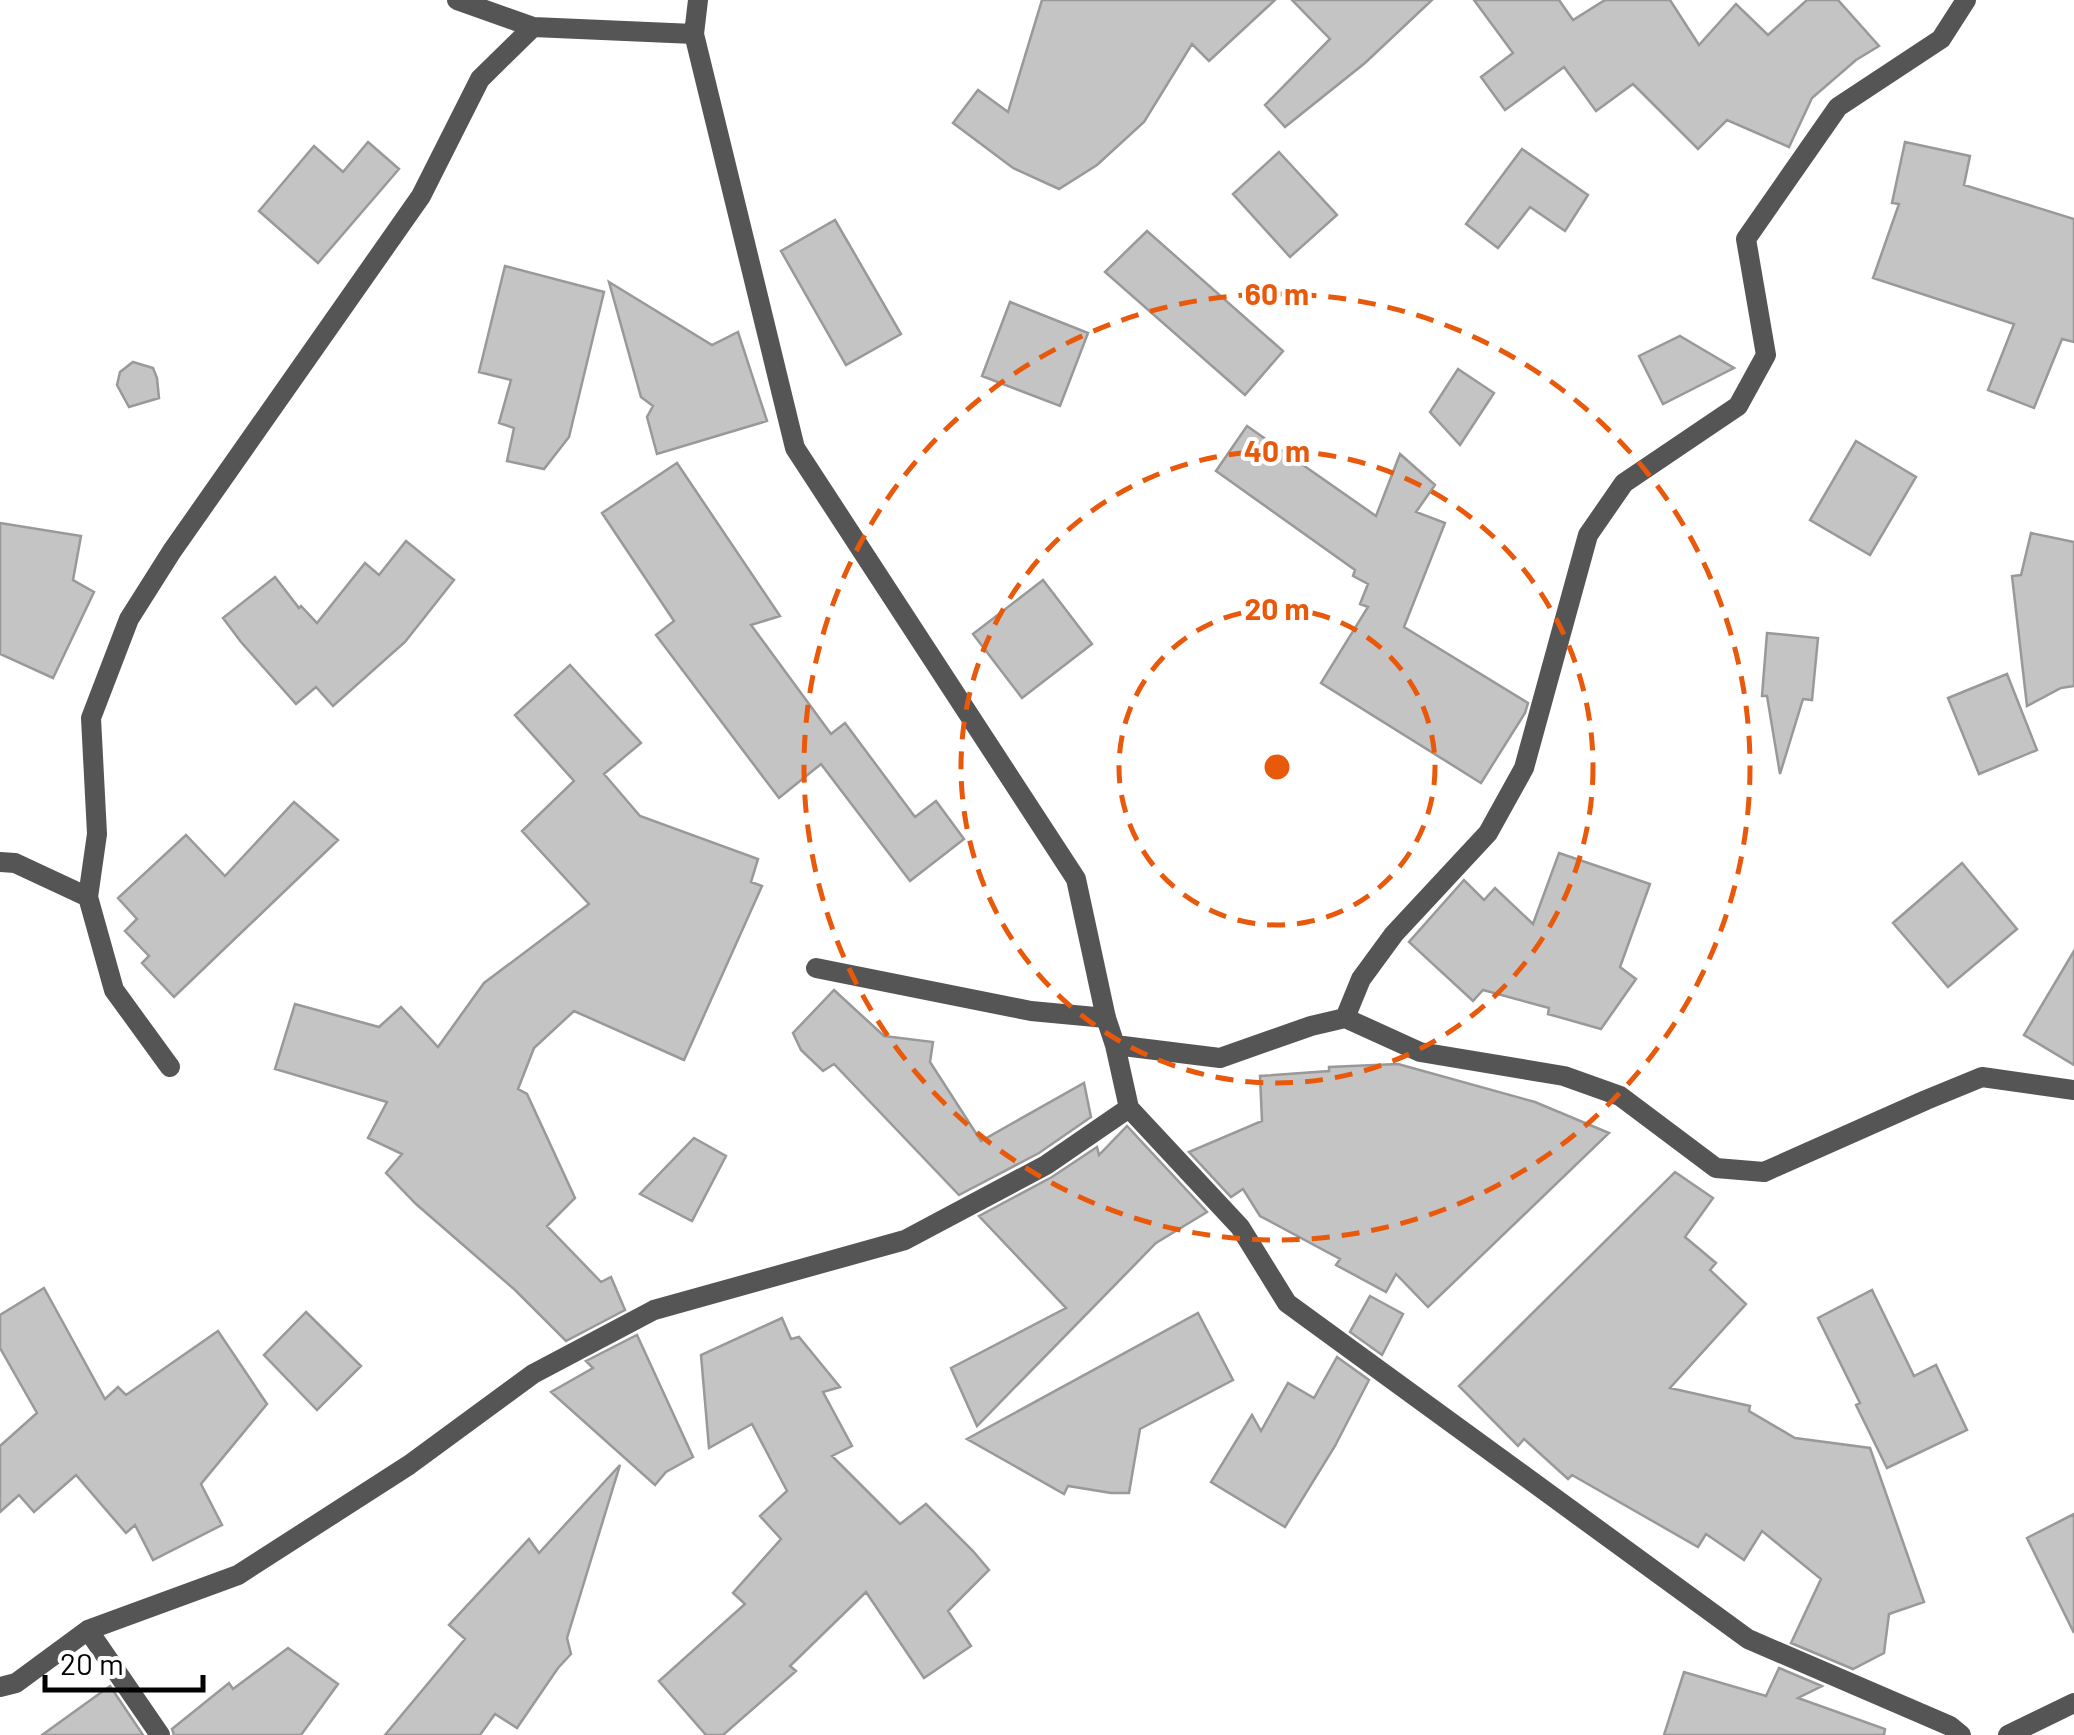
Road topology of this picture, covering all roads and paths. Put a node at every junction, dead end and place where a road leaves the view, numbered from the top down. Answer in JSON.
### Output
{"nodes":[{"id":1,"x":457,"y":0,"type":"edge"},
{"id":2,"x":698,"y":0,"type":"edge"},
{"id":3,"x":1966,"y":0,"type":"edge"},
{"id":4,"x":533,"y":27,"type":"junction"},
{"id":5,"x":694,"y":34,"type":"junction"},
{"id":6,"x":0,"y":862,"type":"edge"},
{"id":7,"x":88,"y":897,"type":"junction"},
{"id":8,"x":816,"y":968,"type":"dead end"},
{"id":9,"x":1106,"y":1018,"type":"junction"},
{"id":10,"x":1345,"y":1018,"type":"junction"},
{"id":11,"x":1115,"y":1045,"type":"junction"},
{"id":12,"x":170,"y":1067,"type":"dead end"},
{"id":13,"x":2074,"y":1090,"type":"edge"},
{"id":14,"x":1129,"y":1108,"type":"junction"},
{"id":15,"x":88,"y":1630,"type":"junction"},
{"id":16,"x":0,"y":1687,"type":"edge"},
{"id":17,"x":2074,"y":1703,"type":"edge"},
{"id":18,"x":160,"y":1735,"type":"edge"},
{"id":19,"x":1961,"y":1735,"type":"edge"},
{"id":20,"x":2008,"y":1735,"type":"edge"}],
"edges":[{"from":1,"to":4,"type":"street"},
{"from":2,"to":5,"type":"street"},
{"from":3,"to":10,"type":"street"},
{"from":4,"to":5,"type":"street"},
{"from":4,"to":7,"type":"street"},
{"from":5,"to":9,"type":"street"},
{"from":6,"to":7,"type":"street"},
{"from":7,"to":12,"type":"street"},
{"from":8,"to":9,"type":"street"},
{"from":9,"to":11,"type":"street"},
{"from":10,"to":11,"type":"street"},
{"from":10,"to":13,"type":"street"},
{"from":11,"to":14,"type":"street"},
{"from":14,"to":15,"type":"street"},
{"from":14,"to":19,"type":"street"},
{"from":15,"to":16,"type":"street"},
{"from":15,"to":18,"type":"street"},
{"from":17,"to":20,"type":"street"}]}
